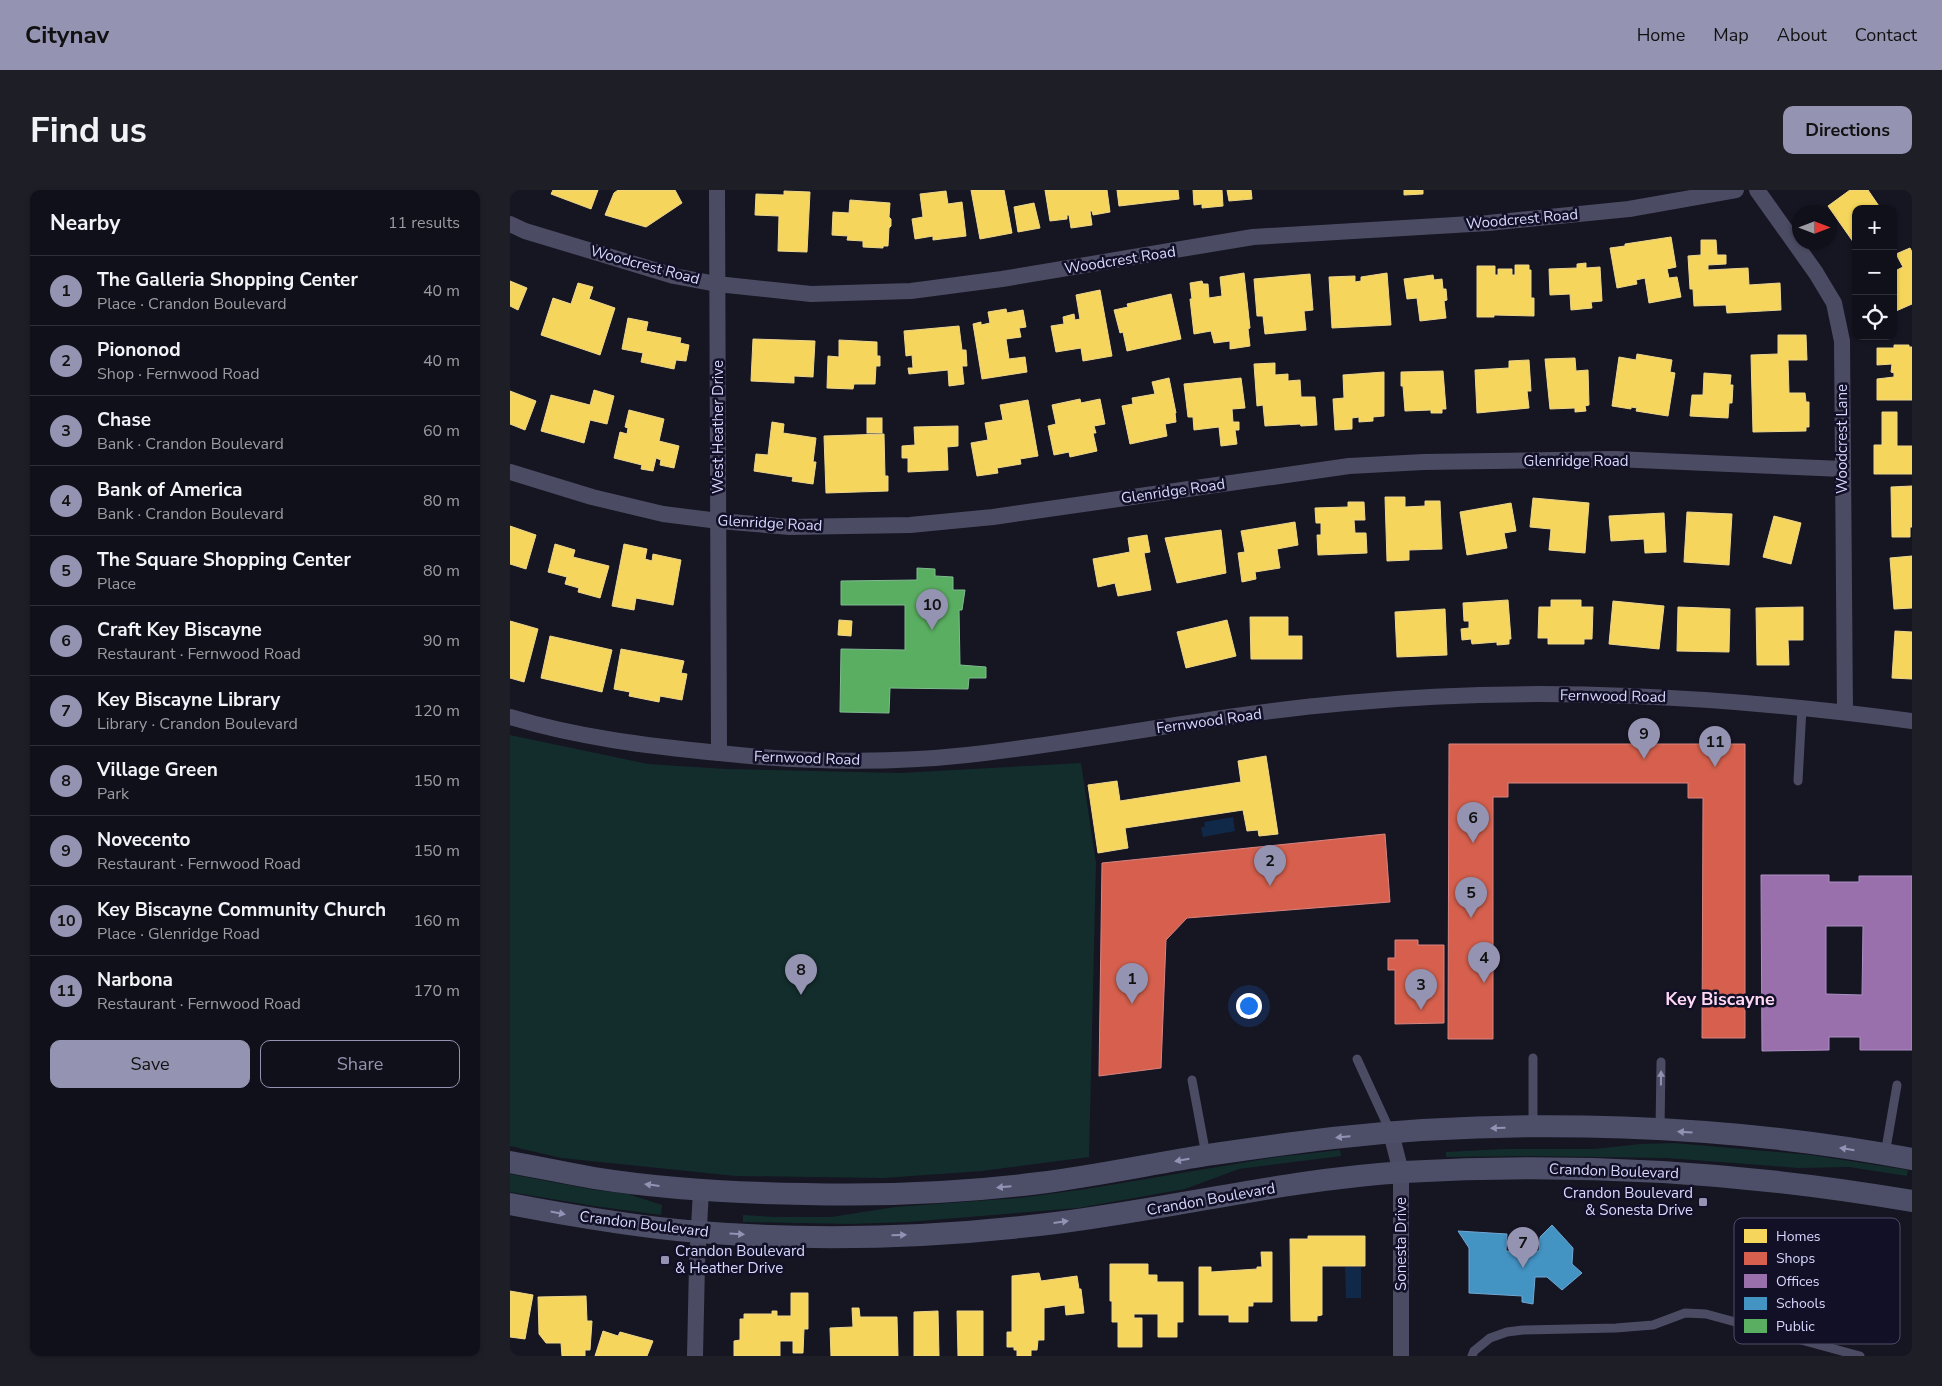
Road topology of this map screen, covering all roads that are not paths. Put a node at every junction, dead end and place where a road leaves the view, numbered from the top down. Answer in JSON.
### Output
{"nodes":[{"id":1,"x":717,"y":190,"type":"edge"},
{"id":2,"x":1736,"y":190,"type":"edge"},
{"id":3,"x":1757,"y":190,"type":"edge"},
{"id":4,"x":510,"y":224,"type":"edge"},
{"id":5,"x":717,"y":284,"type":"junction"},
{"id":6,"x":1843,"y":469,"type":"junction"},
{"id":7,"x":510,"y":472,"type":"edge"},
{"id":8,"x":719,"y":522,"type":"junction"},
{"id":9,"x":1802,"y":708,"type":"junction"},
{"id":10,"x":1845,"y":712,"type":"junction"},
{"id":11,"x":510,"y":718,"type":"edge"},
{"id":12,"x":1912,"y":721,"type":"edge"},
{"id":13,"x":719,"y":753,"type":"junction"},
{"id":14,"x":1798,"y":781,"type":"dead end"},
{"id":15,"x":1533,"y":1058,"type":"dead end"},
{"id":16,"x":1357,"y":1059,"type":"dead end"},
{"id":17,"x":1661,"y":1062,"type":"dead end"},
{"id":18,"x":1192,"y":1080,"type":"dead end"},
{"id":19,"x":1897,"y":1085,"type":"dead end"},
{"id":20,"x":1532,"y":1127,"type":"junction"},
{"id":21,"x":1660,"y":1130,"type":"junction"},
{"id":22,"x":1391,"y":1133,"type":"junction"},
{"id":23,"x":1884,"y":1154,"type":"junction"},
{"id":24,"x":1206,"y":1155,"type":"junction"},
{"id":25,"x":1912,"y":1159,"type":"edge"},
{"id":26,"x":510,"y":1162,"type":"edge"},
{"id":27,"x":1401,"y":1172,"type":"junction"},
{"id":28,"x":700,"y":1190,"type":"junction"},
{"id":29,"x":1912,"y":1201,"type":"edge"},
{"id":30,"x":510,"y":1204,"type":"edge"},
{"id":31,"x":698,"y":1232,"type":"junction"},
{"id":32,"x":1734,"y":1322,"type":"edge"},
{"id":33,"x":1807,"y":1344,"type":"edge"},
{"id":34,"x":1841,"y":1354,"type":"edge"},
{"id":35,"x":695,"y":1356,"type":"edge"},
{"id":36,"x":1401,"y":1356,"type":"edge"},
{"id":37,"x":1472,"y":1356,"type":"edge"},
{"id":38,"x":1860,"y":1356,"type":"edge"}],
"edges":[{"from":1,"to":5,"type":"street","name":"West Heather Drive"},
{"from":2,"to":5,"type":"street","name":"Woodcrest Road"},
{"from":3,"to":6,"type":"street","name":"Woodcrest Lane"},
{"from":4,"to":5,"type":"street","name":"Woodcrest Road"},
{"from":5,"to":8,"type":"street","name":"West Heather Drive"},
{"from":6,"to":8,"type":"street","name":"Glenridge Road"},
{"from":6,"to":10,"type":"street","name":"Woodcrest Lane"},
{"from":7,"to":8,"type":"street","name":"Glenridge Road"},
{"from":8,"to":13,"type":"street","name":"West Heather Drive"},
{"from":9,"to":10,"type":"street","name":"Fernwood Road"},
{"from":9,"to":13,"type":"street","name":"Fernwood Road"},
{"from":9,"to":14,"type":"lane"},
{"from":10,"to":12,"type":"street","name":"Fernwood Road"},
{"from":11,"to":13,"type":"street","name":"Fernwood Road"},
{"from":15,"to":20,"type":"lane"},
{"from":16,"to":22,"type":"lane"},
{"from":21,"to":17,"type":"lane","one_way":true},
{"from":18,"to":24,"type":"lane"},
{"from":19,"to":23,"type":"lane"},
{"from":20,"to":21,"type":"main road"},
{"from":20,"to":22,"type":"main road","one_way":true},
{"from":23,"to":21,"type":"main road","one_way":true},
{"from":22,"to":24,"type":"main road","one_way":true},
{"from":22,"to":27,"type":"street","name":"Sonesta Drive"},
{"from":23,"to":25,"type":"main road"},
{"from":24,"to":28,"type":"main road","one_way":true},
{"from":28,"to":26,"type":"main road","one_way":true},
{"from":27,"to":29,"type":"main road","name":"Crandon Boulevard"},
{"from":31,"to":27,"type":"main road","name":"Crandon Boulevard","one_way":true},
{"from":27,"to":36,"type":"street","name":"Sonesta Drive"},
{"from":28,"to":31,"type":"street"},
{"from":30,"to":31,"type":"main road","name":"Crandon Boulevard","one_way":true},
{"from":31,"to":35,"type":"street"},
{"from":32,"to":37,"type":"lane"},
{"from":33,"to":34,"type":"lane"},
{"from":34,"to":38,"type":"lane"}]}
